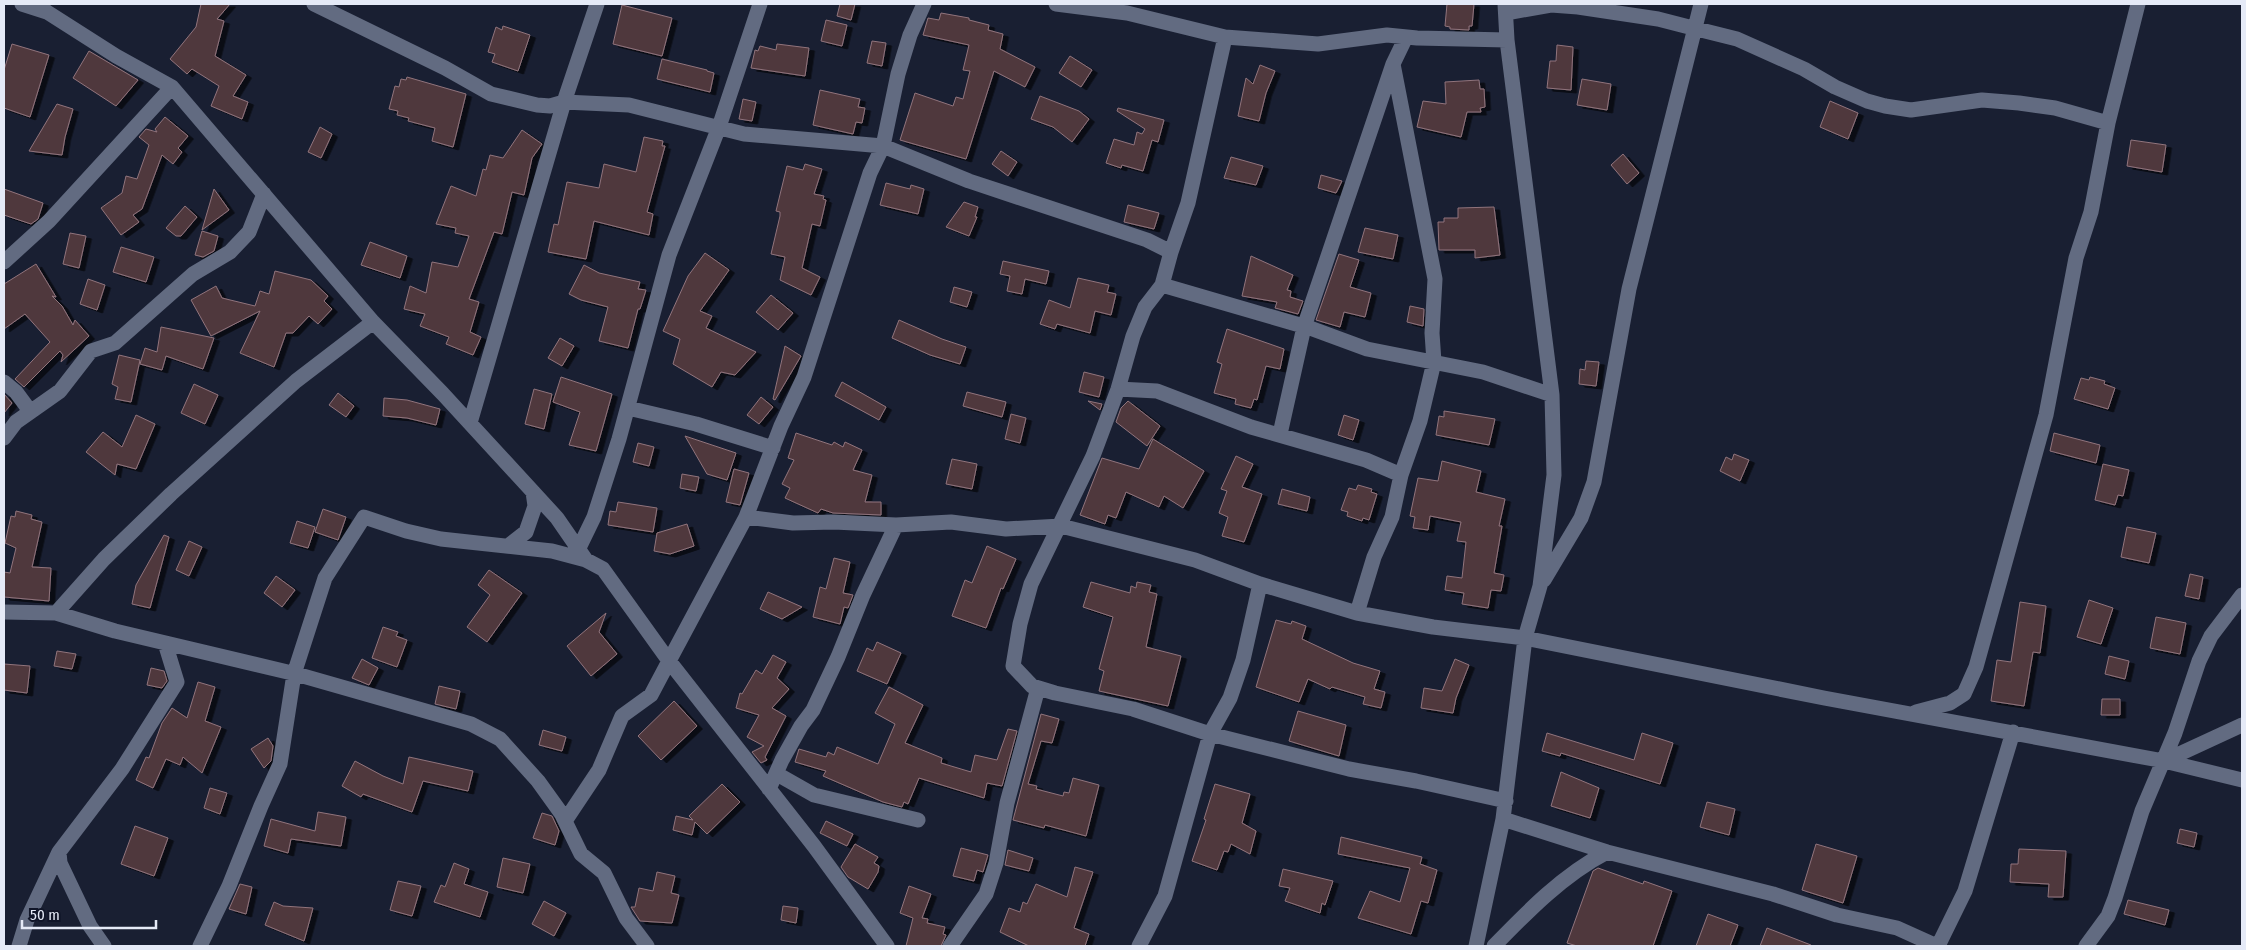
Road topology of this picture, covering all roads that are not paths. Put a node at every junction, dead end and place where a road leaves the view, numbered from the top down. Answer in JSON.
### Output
{"nodes":[{"id":1,"x":22,"y":4,"type":"edge"},
{"id":2,"x":314,"y":4,"type":"edge"},
{"id":3,"x":597,"y":4,"type":"edge"},
{"id":4,"x":760,"y":4,"type":"edge"},
{"id":5,"x":924,"y":4,"type":"edge"},
{"id":6,"x":1056,"y":4,"type":"edge"},
{"id":7,"x":1701,"y":4,"type":"edge"},
{"id":8,"x":2138,"y":4,"type":"edge"},
{"id":9,"x":51,"y":8,"type":"edge"},
{"id":10,"x":1506,"y":8,"type":"edge"},
{"id":11,"x":1693,"y":28,"type":"junction"},
{"id":12,"x":1225,"y":37,"type":"junction"},
{"id":13,"x":1406,"y":37,"type":"junction"},
{"id":14,"x":1508,"y":40,"type":"junction"},
{"id":15,"x":1393,"y":64,"type":"junction"},
{"id":16,"x":172,"y":87,"type":"junction"},
{"id":17,"x":564,"y":102,"type":"junction"},
{"id":18,"x":2108,"y":123,"type":"junction"},
{"id":19,"x":719,"y":127,"type":"junction"},
{"id":20,"x":883,"y":146,"type":"junction"},
{"id":21,"x":264,"y":194,"type":"junction"},
{"id":22,"x":1171,"y":252,"type":"junction"},
{"id":23,"x":4,"y":262,"type":"edge"},
{"id":24,"x":1162,"y":285,"type":"junction"},
{"id":25,"x":373,"y":322,"type":"junction"},
{"id":26,"x":1304,"y":327,"type":"junction"},
{"id":27,"x":1434,"y":362,"type":"junction"},
{"id":28,"x":4,"y":382,"type":"edge"},
{"id":29,"x":1118,"y":389,"type":"junction"},
{"id":30,"x":1552,"y":395,"type":"junction"},
{"id":31,"x":628,"y":408,"type":"junction"},
{"id":32,"x":30,"y":411,"type":"junction"},
{"id":33,"x":470,"y":423,"type":"junction"},
{"id":34,"x":1280,"y":434,"type":"junction"},
{"id":35,"x":4,"y":438,"type":"edge"},
{"id":36,"x":772,"y":448,"type":"junction"},
{"id":37,"x":1402,"y":475,"type":"junction"},
{"id":38,"x":534,"y":492,"type":"junction"},
{"id":39,"x":746,"y":517,"type":"junction"},
{"id":40,"x":896,"y":525,"type":"junction"},
{"id":41,"x":1061,"y":526,"type":"junction"},
{"id":42,"x":508,"y":546,"type":"junction"},
{"id":43,"x":582,"y":555,"type":"junction"},
{"id":44,"x":1260,"y":584,"type":"junction"},
{"id":45,"x":1540,"y":586,"type":"junction"},
{"id":46,"x":2242,"y":595,"type":"edge"},
{"id":47,"x":4,"y":612,"type":"edge"},
{"id":48,"x":56,"y":613,"type":"junction"},
{"id":49,"x":1357,"y":613,"type":"junction"},
{"id":50,"x":1525,"y":638,"type":"junction"},
{"id":51,"x":165,"y":643,"type":"junction"},
{"id":52,"x":669,"y":662,"type":"junction"},
{"id":53,"x":294,"y":674,"type":"junction"},
{"id":54,"x":1038,"y":688,"type":"junction"},
{"id":55,"x":1913,"y":713,"type":"junction"},
{"id":56,"x":2242,"y":725,"type":"edge"},
{"id":57,"x":2013,"y":732,"type":"junction"},
{"id":58,"x":1210,"y":734,"type":"junction"},
{"id":59,"x":2164,"y":761,"type":"junction"},
{"id":60,"x":777,"y":774,"type":"junction"},
{"id":61,"x":2242,"y":780,"type":"edge"},
{"id":62,"x":769,"y":790,"type":"junction"},
{"id":63,"x":1506,"y":801,"type":"junction"},
{"id":64,"x":1503,"y":819,"type":"junction"},
{"id":65,"x":918,"y":820,"type":"dead end"},
{"id":66,"x":565,"y":821,"type":"junction"},
{"id":67,"x":59,"y":852,"type":"junction"},
{"id":68,"x":1607,"y":852,"type":"junction"},
{"id":69,"x":18,"y":946,"type":"edge"},
{"id":70,"x":104,"y":946,"type":"edge"},
{"id":71,"x":200,"y":946,"type":"edge"},
{"id":72,"x":647,"y":946,"type":"edge"},
{"id":73,"x":887,"y":946,"type":"edge"},
{"id":74,"x":950,"y":946,"type":"edge"},
{"id":75,"x":1139,"y":946,"type":"edge"},
{"id":76,"x":1476,"y":946,"type":"edge"},
{"id":77,"x":1494,"y":946,"type":"edge"},
{"id":78,"x":1937,"y":946,"type":"edge"},
{"id":79,"x":2086,"y":946,"type":"edge"}],
"edges":[{"from":1,"to":9,"type":"street"},
{"from":2,"to":17,"type":"street"},
{"from":3,"to":17,"type":"street"},
{"from":4,"to":19,"type":"street"},
{"from":5,"to":20,"type":"street"},
{"from":6,"to":12,"type":"street"},
{"from":7,"to":11,"type":"street"},
{"from":8,"to":18,"type":"street"},
{"from":9,"to":16,"type":"street"},
{"from":10,"to":11,"type":"street"},
{"from":10,"to":14,"type":"street"},
{"from":11,"to":18,"type":"street"},
{"from":11,"to":45,"type":"street"},
{"from":12,"to":13,"type":"street"},
{"from":12,"to":22,"type":"street"},
{"from":13,"to":14,"type":"street"},
{"from":13,"to":15,"type":"street"},
{"from":14,"to":30,"type":"street"},
{"from":15,"to":26,"type":"street"},
{"from":15,"to":27,"type":"street"},
{"from":16,"to":21,"type":"street"},
{"from":16,"to":23,"type":"street"},
{"from":17,"to":19,"type":"street"},
{"from":17,"to":33,"type":"street"},
{"from":18,"to":55,"type":"street"},
{"from":19,"to":20,"type":"street"},
{"from":19,"to":31,"type":"street"},
{"from":20,"to":22,"type":"street"},
{"from":20,"to":36,"type":"street"},
{"from":21,"to":25,"type":"street"},
{"from":21,"to":32,"type":"street"},
{"from":22,"to":24,"type":"street"},
{"from":24,"to":26,"type":"street"},
{"from":24,"to":29,"type":"street"},
{"from":25,"to":33,"type":"street"},
{"from":25,"to":48,"type":"street"},
{"from":26,"to":27,"type":"street"},
{"from":26,"to":34,"type":"street"},
{"from":27,"to":30,"type":"street"},
{"from":27,"to":37,"type":"street"},
{"from":28,"to":32,"type":"street"},
{"from":29,"to":34,"type":"street"},
{"from":29,"to":41,"type":"street"},
{"from":30,"to":45,"type":"street"},
{"from":31,"to":36,"type":"street"},
{"from":31,"to":43,"type":"street"},
{"from":32,"to":35,"type":"street"},
{"from":33,"to":38,"type":"street"},
{"from":34,"to":37,"type":"street"},
{"from":36,"to":39,"type":"street"},
{"from":37,"to":49,"type":"street"},
{"from":38,"to":42,"type":"street"},
{"from":38,"to":43,"type":"street"},
{"from":39,"to":40,"type":"street"},
{"from":39,"to":52,"type":"street"},
{"from":40,"to":41,"type":"street"},
{"from":40,"to":60,"type":"street"},
{"from":41,"to":44,"type":"street"},
{"from":41,"to":54,"type":"street"},
{"from":42,"to":43,"type":"street"},
{"from":42,"to":53,"type":"street"},
{"from":43,"to":52,"type":"street"},
{"from":44,"to":49,"type":"street"},
{"from":44,"to":58,"type":"street"},
{"from":45,"to":50,"type":"street"},
{"from":46,"to":59,"type":"street"},
{"from":47,"to":48,"type":"street"},
{"from":48,"to":51,"type":"street"},
{"from":49,"to":50,"type":"street"},
{"from":50,"to":55,"type":"street"},
{"from":50,"to":63,"type":"street"},
{"from":51,"to":53,"type":"street"},
{"from":51,"to":67,"type":"street"},
{"from":52,"to":62,"type":"street"},
{"from":52,"to":66,"type":"street"},
{"from":53,"to":66,"type":"street"},
{"from":53,"to":71,"type":"street"},
{"from":54,"to":58,"type":"street"},
{"from":54,"to":74,"type":"street"},
{"from":55,"to":57,"type":"street"},
{"from":56,"to":59,"type":"street"},
{"from":57,"to":59,"type":"street"},
{"from":57,"to":78,"type":"street"},
{"from":58,"to":63,"type":"street"},
{"from":58,"to":75,"type":"street"},
{"from":59,"to":61,"type":"street"},
{"from":59,"to":79,"type":"street"},
{"from":60,"to":62,"type":"street"},
{"from":60,"to":65,"type":"street"},
{"from":62,"to":73,"type":"street"},
{"from":63,"to":64,"type":"street"},
{"from":64,"to":68,"type":"street"},
{"from":64,"to":76,"type":"street"},
{"from":66,"to":72,"type":"street"},
{"from":67,"to":69,"type":"street"},
{"from":67,"to":70,"type":"street"},
{"from":68,"to":77,"type":"street"},
{"from":68,"to":78,"type":"street"}]}
